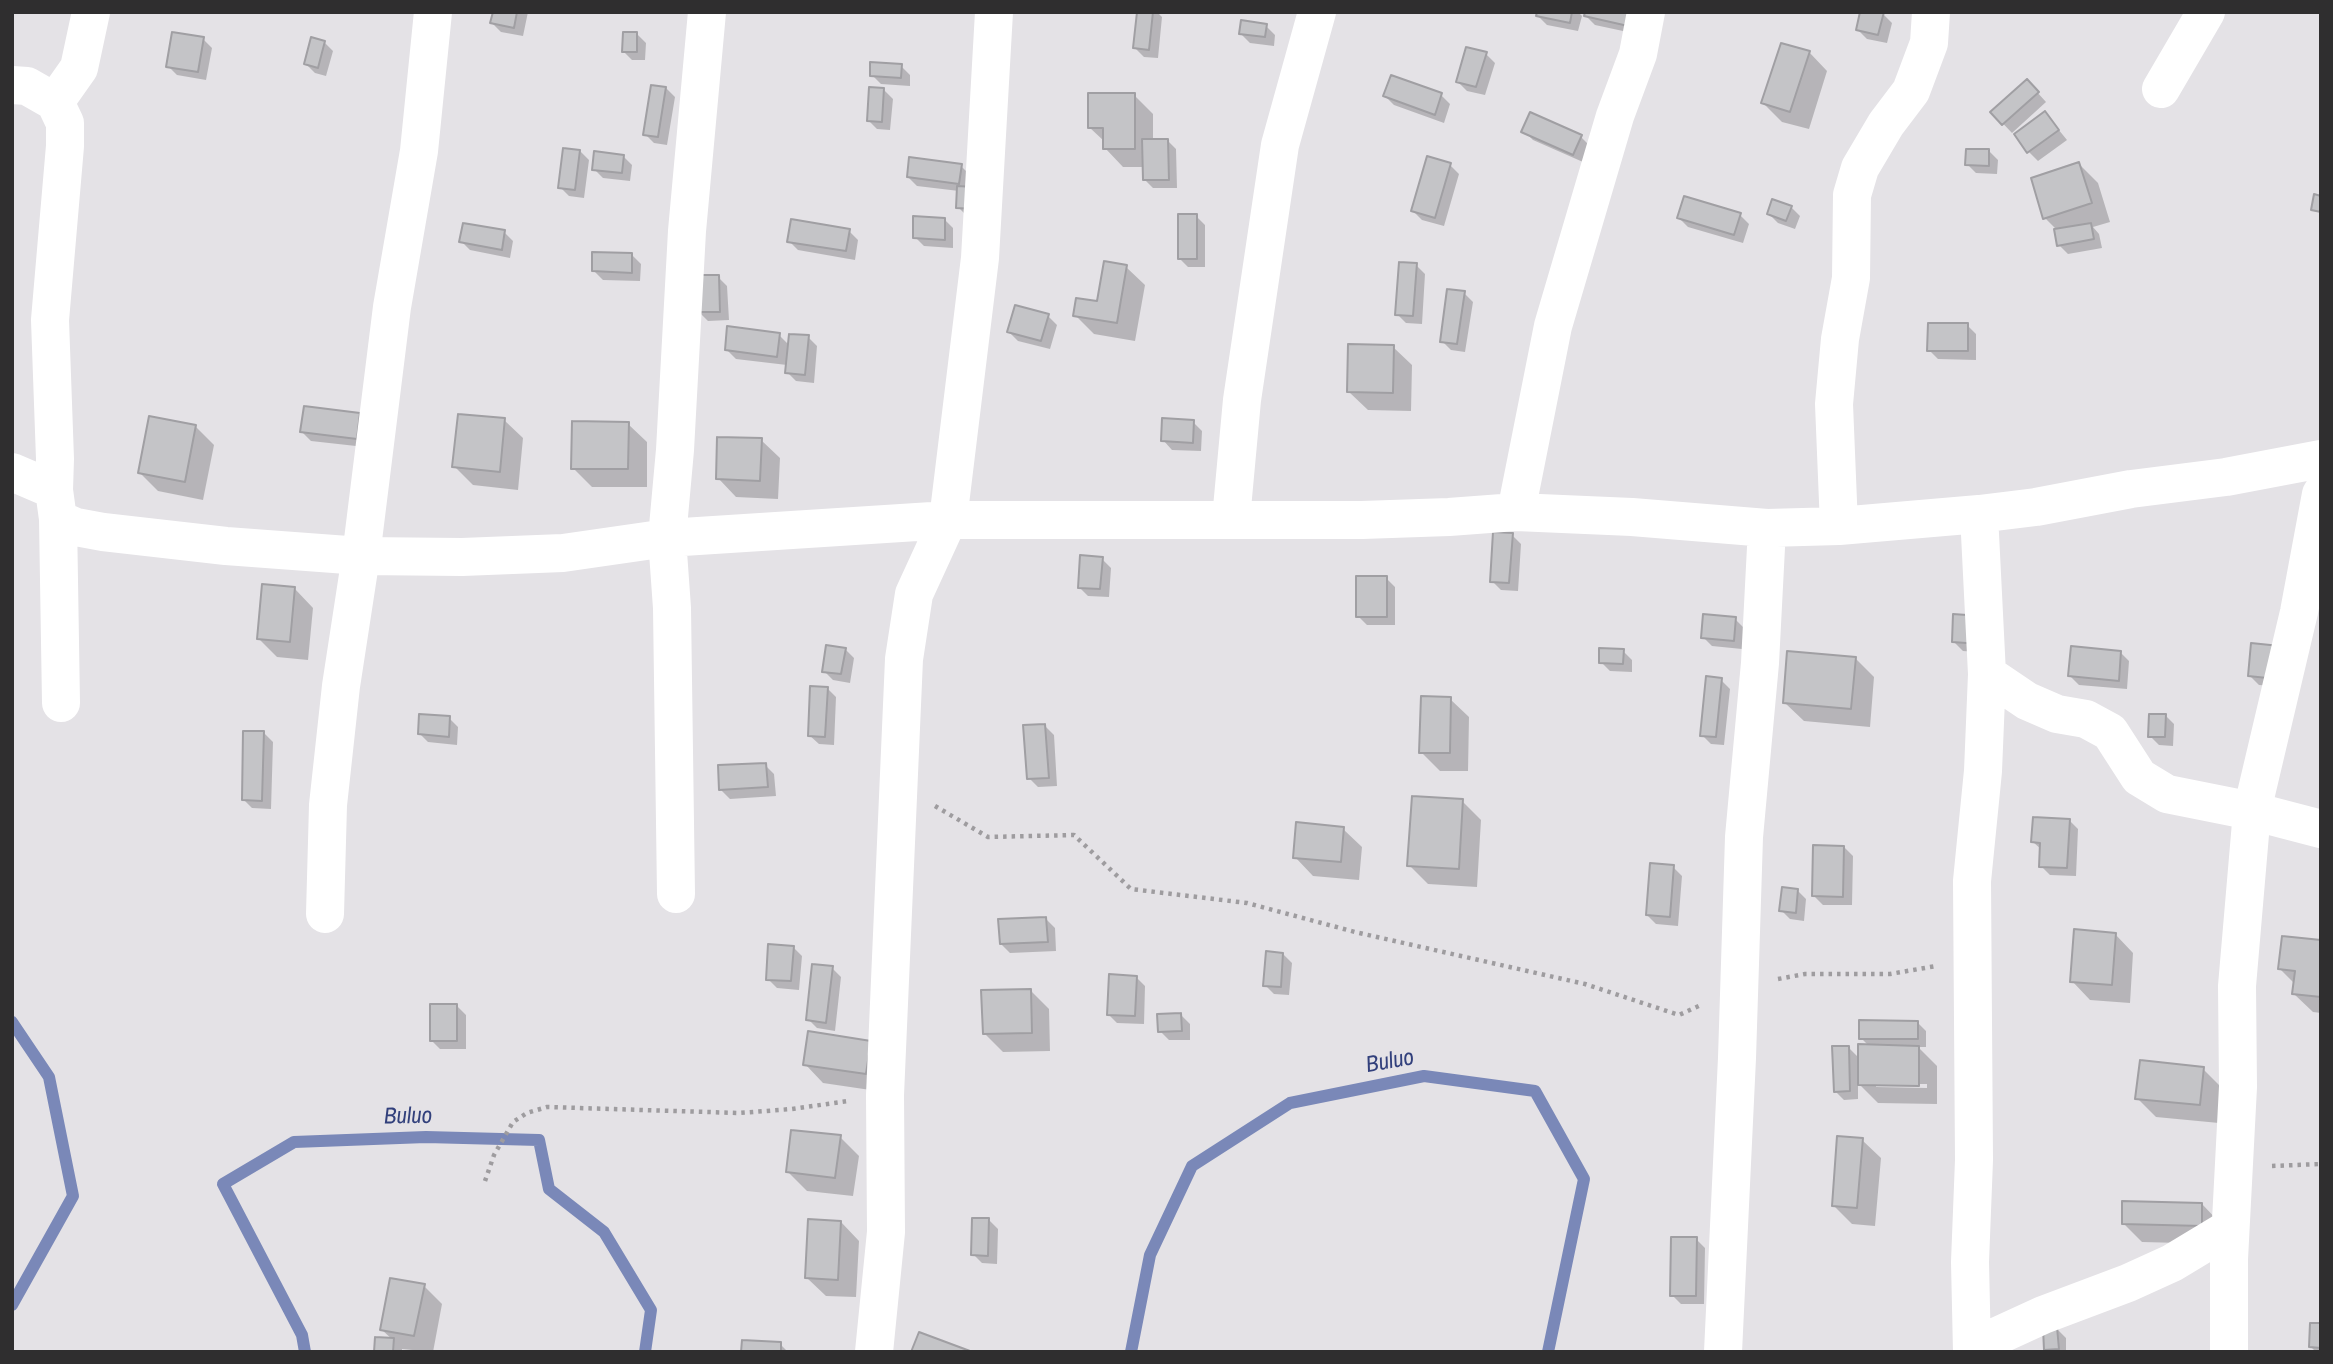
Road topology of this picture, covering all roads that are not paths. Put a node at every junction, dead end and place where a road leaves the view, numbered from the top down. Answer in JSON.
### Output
{"nodes":[{"id":1,"x":91,"y":12,"type":"edge"},
{"id":2,"x":433,"y":12,"type":"edge"},
{"id":3,"x":707,"y":12,"type":"edge"},
{"id":4,"x":994,"y":12,"type":"edge"},
{"id":5,"x":1317,"y":12,"type":"edge"},
{"id":6,"x":1646,"y":12,"type":"edge"},
{"id":7,"x":1931,"y":12,"type":"edge"},
{"id":8,"x":2206,"y":12,"type":"edge"},
{"id":9,"x":12,"y":85,"type":"edge"},
{"id":10,"x":2161,"y":89,"type":"dead end"},
{"id":11,"x":55,"y":102,"type":"junction"},
{"id":12,"x":2321,"y":459,"type":"edge"},
{"id":13,"x":12,"y":471,"type":"edge"},
{"id":14,"x":2321,"y":494,"type":"edge"},
{"id":15,"x":56,"y":504,"type":"junction"},
{"id":16,"x":1516,"y":512,"type":"junction"},
{"id":17,"x":1979,"y":514,"type":"junction"},
{"id":18,"x":1231,"y":519,"type":"junction"},
{"id":19,"x":948,"y":520,"type":"junction"},
{"id":20,"x":1839,"y":526,"type":"junction"},
{"id":21,"x":1767,"y":528,"type":"junction"},
{"id":22,"x":667,"y":538,"type":"junction"},
{"id":23,"x":361,"y":556,"type":"junction"},
{"id":24,"x":1987,"y":674,"type":"junction"},
{"id":25,"x":61,"y":703,"type":"dead end"},
{"id":26,"x":2252,"y":811,"type":"junction"},
{"id":27,"x":2321,"y":829,"type":"edge"},
{"id":28,"x":676,"y":894,"type":"dead end"},
{"id":29,"x":325,"y":914,"type":"dead end"},
{"id":30,"x":2230,"y":1228,"type":"junction"},
{"id":31,"x":874,"y":1352,"type":"edge"},
{"id":32,"x":1723,"y":1352,"type":"edge"},
{"id":33,"x":1974,"y":1352,"type":"edge"},
{"id":34,"x":2229,"y":1352,"type":"edge"}],
"edges":[{"from":1,"to":11,"type":"street"},
{"from":2,"to":23,"type":"street"},
{"from":3,"to":22,"type":"street"},
{"from":4,"to":19,"type":"street"},
{"from":5,"to":18,"type":"street"},
{"from":6,"to":16,"type":"street"},
{"from":7,"to":20,"type":"street"},
{"from":8,"to":10,"type":"street"},
{"from":9,"to":11,"type":"street"},
{"from":11,"to":15,"type":"street"},
{"from":12,"to":17,"type":"street"},
{"from":13,"to":15,"type":"street"},
{"from":14,"to":26,"type":"street"},
{"from":15,"to":23,"type":"street"},
{"from":15,"to":25,"type":"street"},
{"from":16,"to":18,"type":"street"},
{"from":16,"to":21,"type":"street"},
{"from":17,"to":20,"type":"street"},
{"from":17,"to":24,"type":"street"},
{"from":18,"to":19,"type":"street"},
{"from":19,"to":22,"type":"street"},
{"from":19,"to":31,"type":"street"},
{"from":20,"to":21,"type":"street"},
{"from":21,"to":32,"type":"street"},
{"from":22,"to":23,"type":"street"},
{"from":22,"to":28,"type":"street"},
{"from":23,"to":29,"type":"street"},
{"from":24,"to":26,"type":"street"},
{"from":24,"to":33,"type":"street"},
{"from":26,"to":27,"type":"street"},
{"from":26,"to":30,"type":"street"},
{"from":30,"to":33,"type":"street"},
{"from":30,"to":34,"type":"street"}]}
